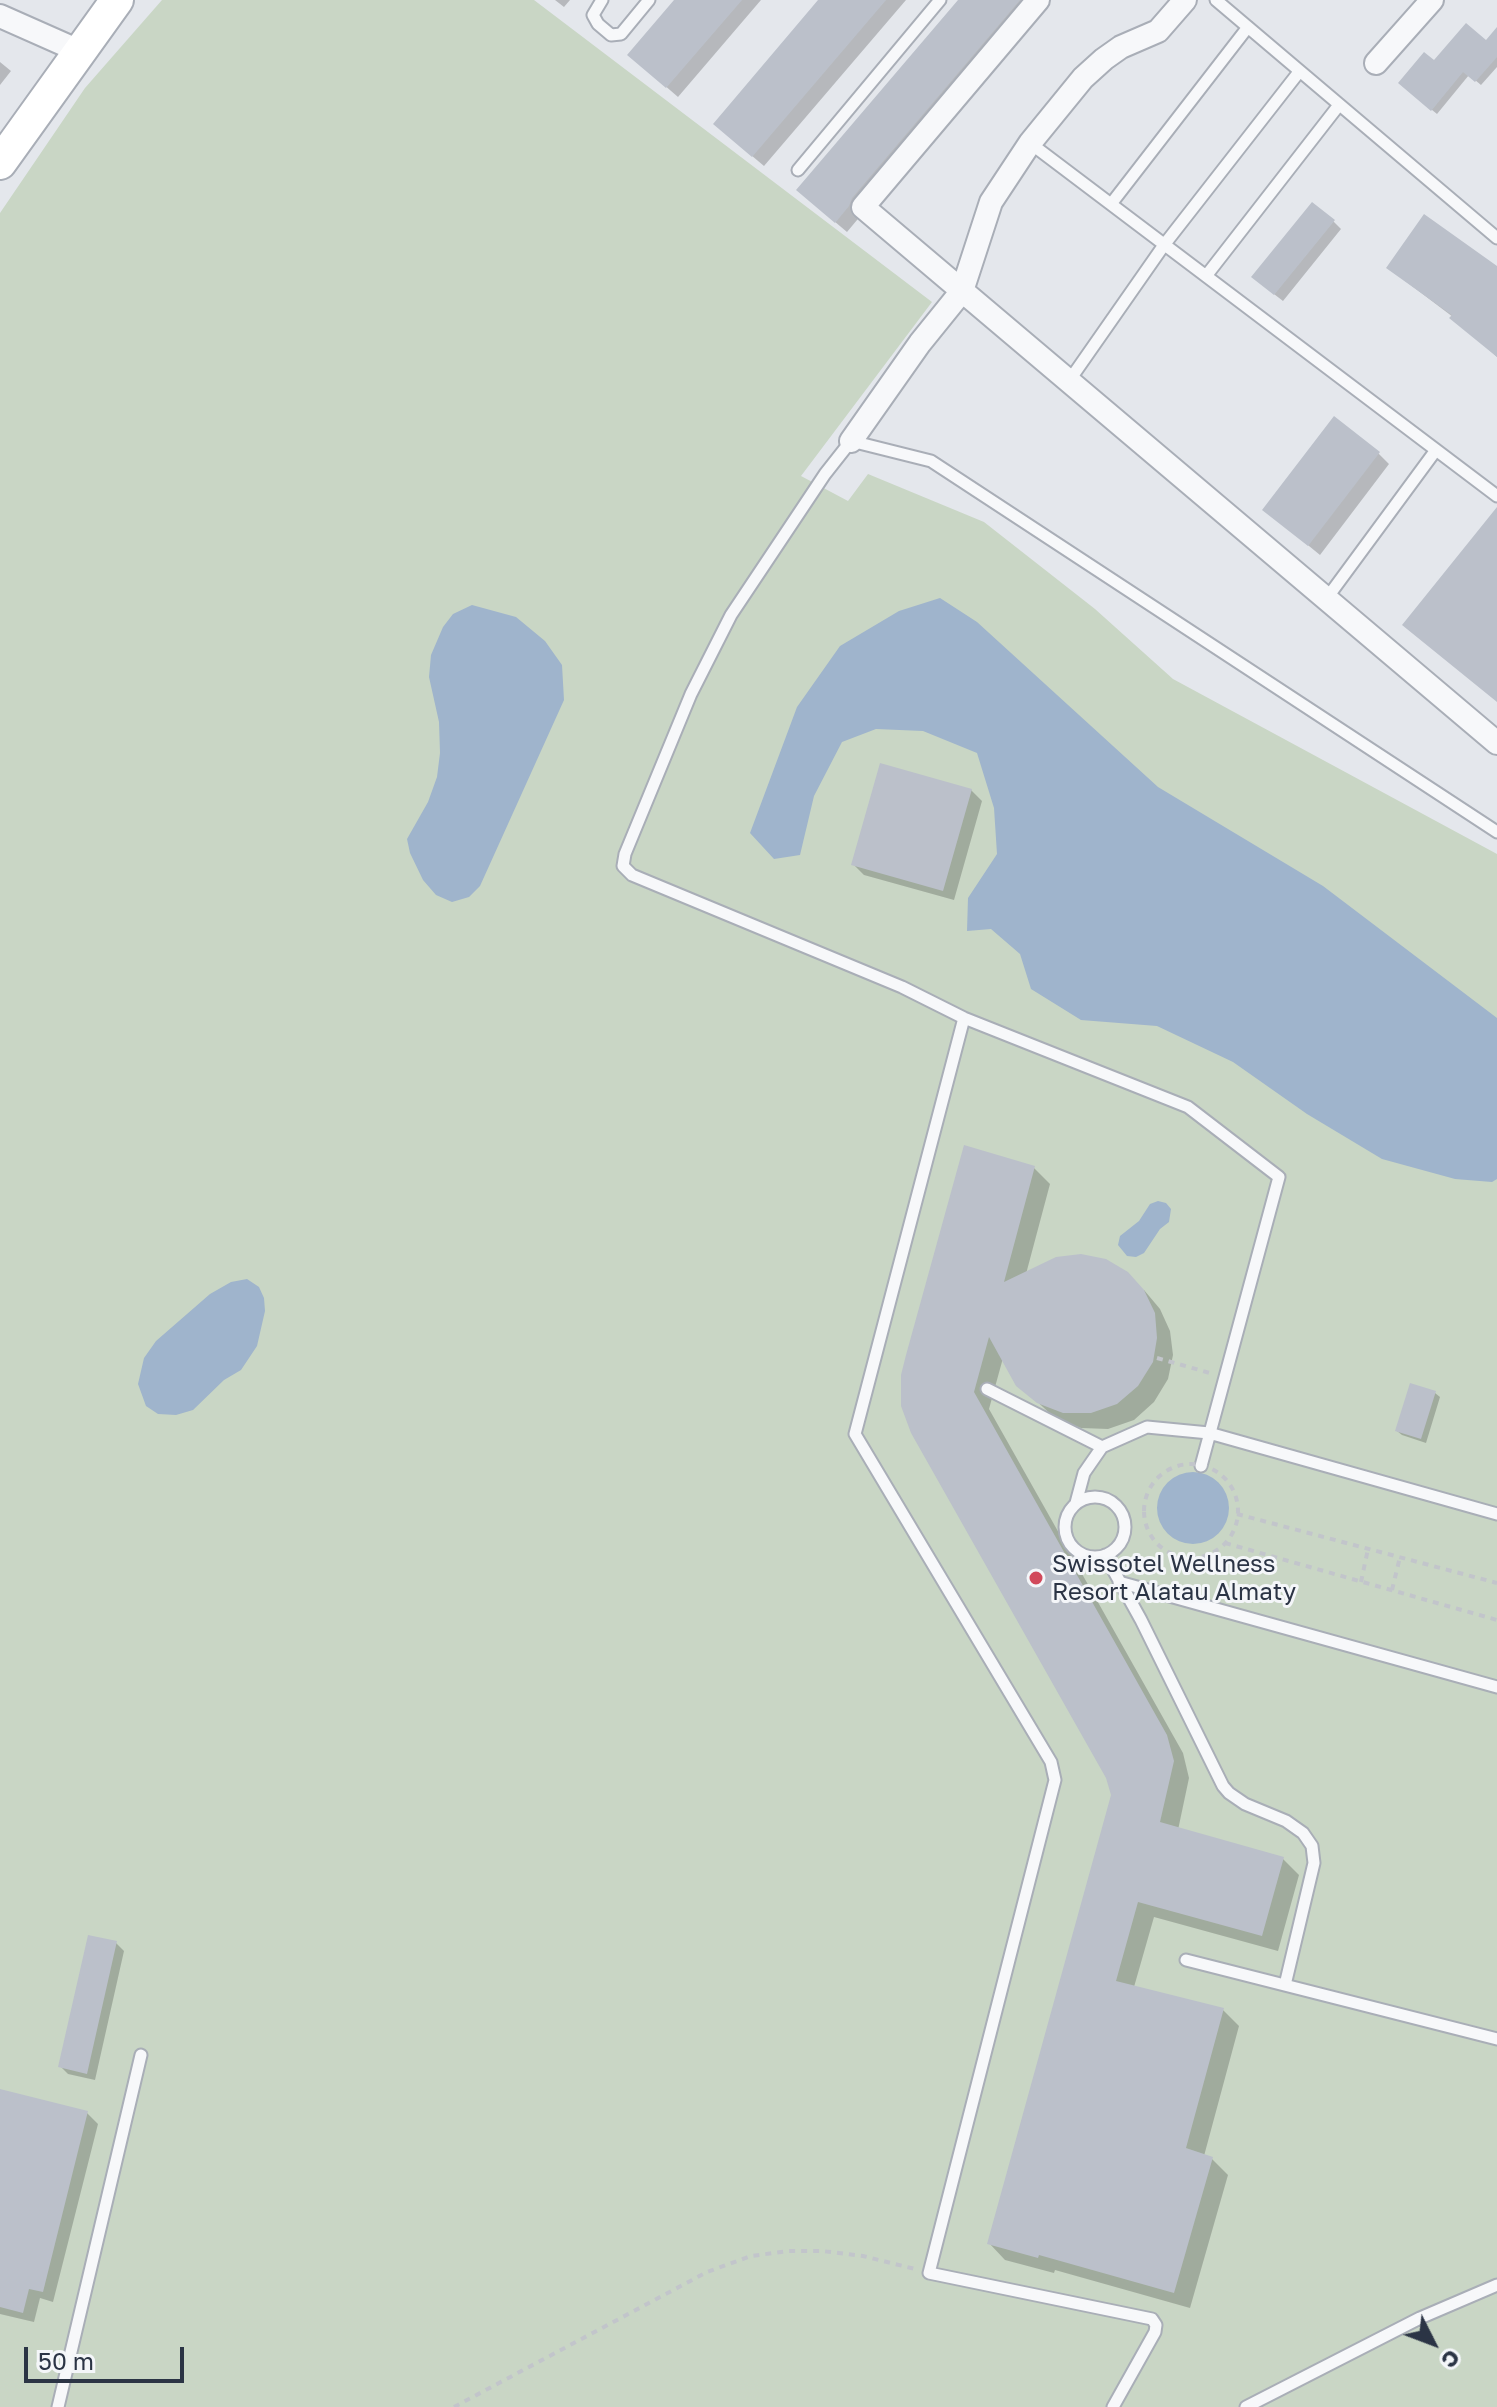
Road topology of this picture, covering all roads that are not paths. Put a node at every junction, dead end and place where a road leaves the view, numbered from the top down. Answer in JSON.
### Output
{"nodes":[{"id":1,"x":117,"y":0,"type":"edge"},
{"id":2,"x":602,"y":0,"type":"edge"},
{"id":3,"x":649,"y":0,"type":"edge"},
{"id":4,"x":940,"y":0,"type":"edge"},
{"id":5,"x":1038,"y":0,"type":"edge"},
{"id":6,"x":1185,"y":0,"type":"edge"},
{"id":7,"x":1216,"y":0,"type":"edge"},
{"id":8,"x":1432,"y":0,"type":"edge"},
{"id":9,"x":0,"y":16,"type":"edge"},
{"id":10,"x":1248,"y":27,"type":"junction"},
{"id":11,"x":79,"y":51,"type":"junction"},
{"id":12,"x":1376,"y":63,"type":"dead end"},
{"id":13,"x":1299,"y":72,"type":"junction"},
{"id":14,"x":1339,"y":105,"type":"junction"},
{"id":15,"x":1030,"y":143,"type":"junction"},
{"id":16,"x":0,"y":163,"type":"edge"},
{"id":17,"x":798,"y":170,"type":"dead end"},
{"id":18,"x":1111,"y":204,"type":"junction"},
{"id":19,"x":1497,"y":238,"type":"edge"},
{"id":20,"x":1164,"y":245,"type":"junction"},
{"id":21,"x":1206,"y":276,"type":"junction"},
{"id":22,"x":962,"y":291,"type":"junction"},
{"id":23,"x":1069,"y":381,"type":"junction"},
{"id":24,"x":851,"y":441,"type":"junction"},
{"id":25,"x":1436,"y":450,"type":"junction"},
{"id":26,"x":1497,"y":496,"type":"edge"},
{"id":27,"x":1327,"y":598,"type":"junction"},
{"id":28,"x":1497,"y":743,"type":"edge"},
{"id":29,"x":1497,"y":832,"type":"edge"},
{"id":30,"x":964,"y":1018,"type":"junction"},
{"id":31,"x":987,"y":1389,"type":"dead end"},
{"id":32,"x":1209,"y":1433,"type":"junction"},
{"id":33,"x":1102,"y":1447,"type":"junction"},
{"id":34,"x":1201,"y":1466,"type":"road end"},
{"id":35,"x":1076,"y":1503,"type":"junction"},
{"id":36,"x":1497,"y":1514,"type":"edge"},
{"id":37,"x":1105,"y":1555,"type":"junction"},
{"id":38,"x":1119,"y":1582,"type":"junction"},
{"id":39,"x":1497,"y":1687,"type":"edge"},
{"id":40,"x":1186,"y":1960,"type":"dead end"},
{"id":41,"x":1285,"y":1985,"type":"junction"},
{"id":42,"x":1497,"y":2039,"type":"edge"},
{"id":43,"x":141,"y":2055,"type":"dead end"},
{"id":44,"x":1497,"y":2285,"type":"edge"},
{"id":45,"x":58,"y":2407,"type":"edge"},
{"id":46,"x":1113,"y":2407,"type":"edge"},
{"id":47,"x":1246,"y":2407,"type":"edge"}],
"edges":[{"from":1,"to":11,"type":"main road"},
{"from":2,"to":3,"type":"lane"},
{"from":4,"to":17,"type":"lane"},
{"from":5,"to":22,"type":"street"},
{"from":6,"to":15,"type":"street"},
{"from":7,"to":10,"type":"lane"},
{"from":8,"to":12,"type":"street"},
{"from":9,"to":11,"type":"street"},
{"from":10,"to":13,"type":"lane"},
{"from":10,"to":18,"type":"lane"},
{"from":11,"to":16,"type":"main road"},
{"from":13,"to":14,"type":"lane"},
{"from":13,"to":20,"type":"lane"},
{"from":14,"to":19,"type":"lane"},
{"from":14,"to":21,"type":"lane"},
{"from":15,"to":18,"type":"lane"},
{"from":15,"to":22,"type":"street"},
{"from":18,"to":20,"type":"lane"},
{"from":20,"to":21,"type":"lane"},
{"from":20,"to":23,"type":"lane"},
{"from":21,"to":25,"type":"lane"},
{"from":22,"to":23,"type":"street"},
{"from":22,"to":24,"type":"street"},
{"from":23,"to":27,"type":"street"},
{"from":24,"to":29,"type":"lane"},
{"from":24,"to":30,"type":"lane"},
{"from":25,"to":26,"type":"lane"},
{"from":25,"to":27,"type":"lane"},
{"from":27,"to":28,"type":"street"},
{"from":30,"to":32,"type":"lane"},
{"from":30,"to":46,"type":"lane"},
{"from":31,"to":33,"type":"lane"},
{"from":32,"to":33,"type":"lane"},
{"from":32,"to":34,"type":"lane"},
{"from":32,"to":36,"type":"lane"},
{"from":33,"to":35,"type":"lane"},
{"from":35,"to":37,"type":"lane"},
{"from":35,"to":37,"type":"lane"},
{"from":37,"to":38,"type":"lane"},
{"from":38,"to":39,"type":"lane"},
{"from":38,"to":41,"type":"lane"},
{"from":40,"to":41,"type":"lane"},
{"from":41,"to":42,"type":"lane"},
{"from":43,"to":45,"type":"lane"},
{"from":44,"to":47,"type":"lane"}]}
